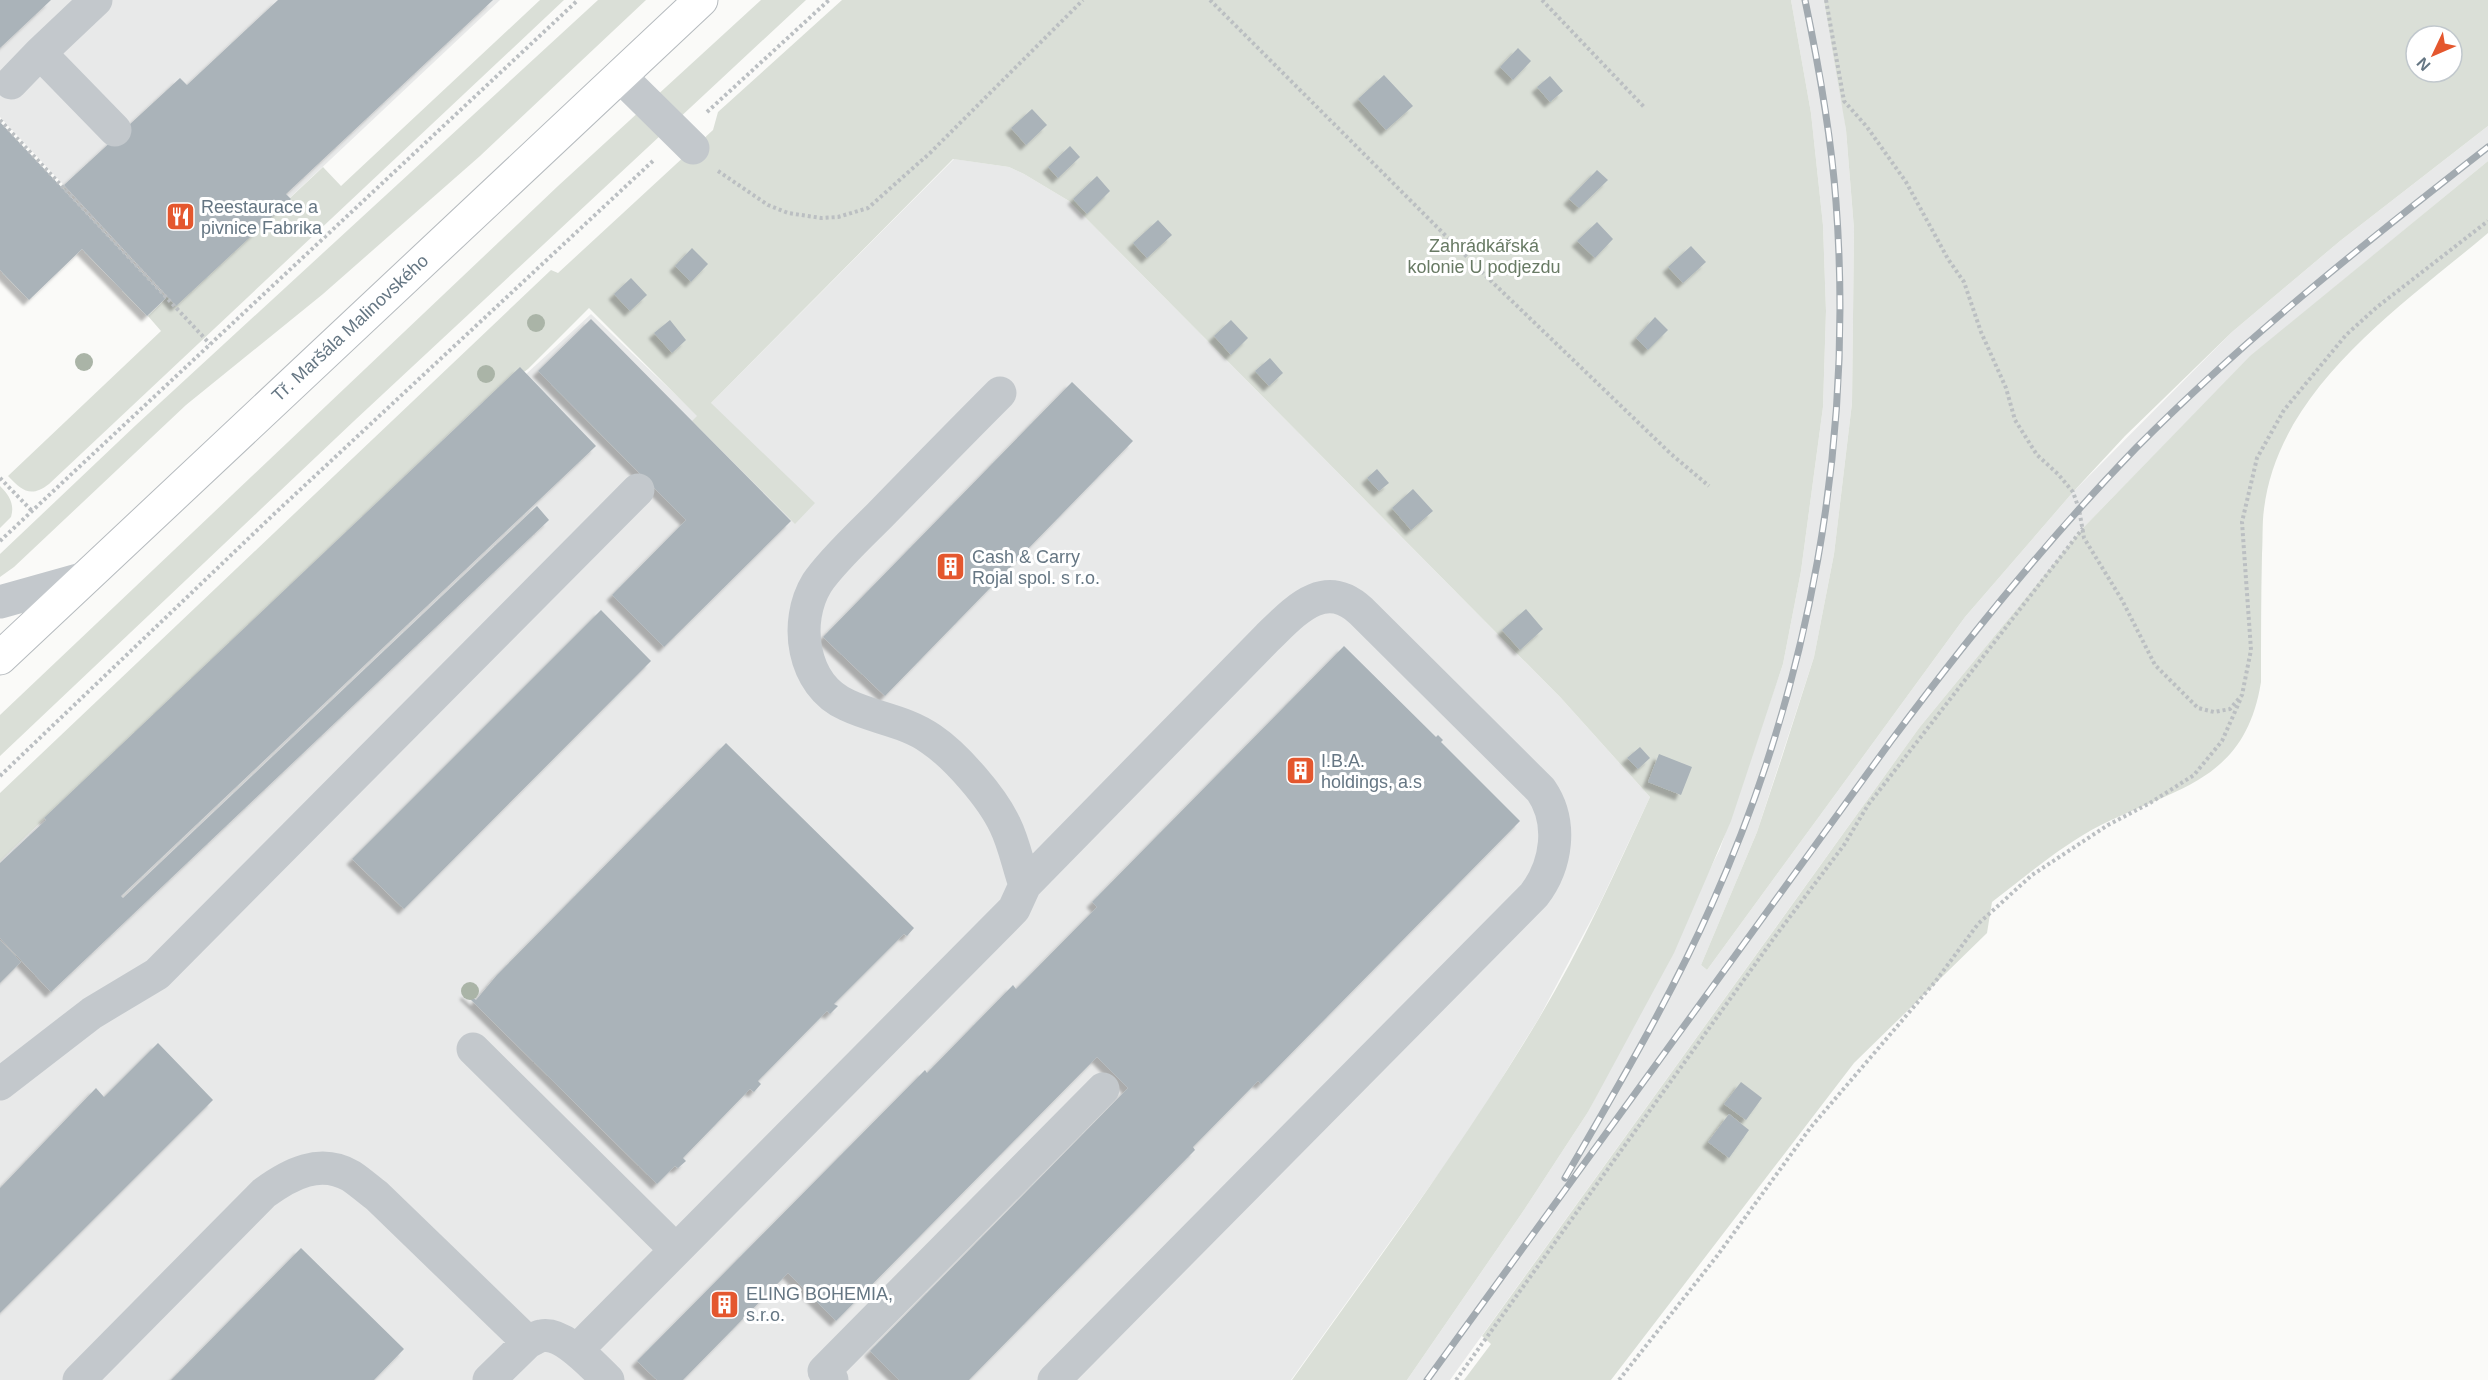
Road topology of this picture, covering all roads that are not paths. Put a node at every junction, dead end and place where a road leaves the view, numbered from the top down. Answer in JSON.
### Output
{"nodes":[{"id":1,"x":96,"y":0,"type":"edge"},
{"id":2,"x":701,"y":0,"type":"edge"},
{"id":3,"x":40,"y":53,"type":"junction"},
{"id":4,"x":620,"y":76,"type":"junction"},
{"id":5,"x":11,"y":83,"type":"dead end"},
{"id":6,"x":115,"y":130,"type":"dead end"},
{"id":7,"x":687,"y":142,"type":"road end"},
{"id":8,"x":1000,"y":393,"type":"dead end"},
{"id":9,"x":638,"y":490,"type":"dead end"},
{"id":10,"x":82,"y":579,"type":"junction"},
{"id":11,"x":0,"y":602,"type":"edge"},
{"id":12,"x":0,"y":658,"type":"edge"},
{"id":13,"x":1024,"y":885,"type":"junction"},
{"id":14,"x":473,"y":1049,"type":"dead end"},
{"id":15,"x":0,"y":1084,"type":"edge"},
{"id":16,"x":1102,"y":1089,"type":"dead end"},
{"id":17,"x":676,"y":1250,"type":"junction"},
{"id":18,"x":528,"y":1342,"type":"junction"},
{"id":19,"x":577,"y":1350,"type":"junction"},
{"id":20,"x":79,"y":1380,"type":"edge"},
{"id":21,"x":489,"y":1380,"type":"edge"},
{"id":22,"x":608,"y":1380,"type":"edge"},
{"id":23,"x":832,"y":1380,"type":"edge"},
{"id":24,"x":1054,"y":1380,"type":"edge"}],
"edges":[{"from":1,"to":3,"type":"lane"},
{"from":2,"to":4,"type":"main road","name":"Tř. Maršála Malinovského"},
{"from":3,"to":5,"type":"lane"},
{"from":3,"to":6,"type":"lane"},
{"from":4,"to":7,"type":"lane"},
{"from":4,"to":10,"type":"main road","name":"Tř. Maršála Malinovského"},
{"from":8,"to":13,"type":"lane"},
{"from":9,"to":15,"type":"lane"},
{"from":10,"to":11,"type":"lane"},
{"from":10,"to":12,"type":"main road","name":"Tř. Maršála Malinovského"},
{"from":13,"to":17,"type":"lane"},
{"from":13,"to":24,"type":"lane"},
{"from":14,"to":17,"type":"lane"},
{"from":16,"to":23,"type":"lane"},
{"from":17,"to":19,"type":"lane"},
{"from":18,"to":19,"type":"lane"},
{"from":18,"to":20,"type":"lane"},
{"from":18,"to":21,"type":"lane"},
{"from":19,"to":22,"type":"lane"}]}
